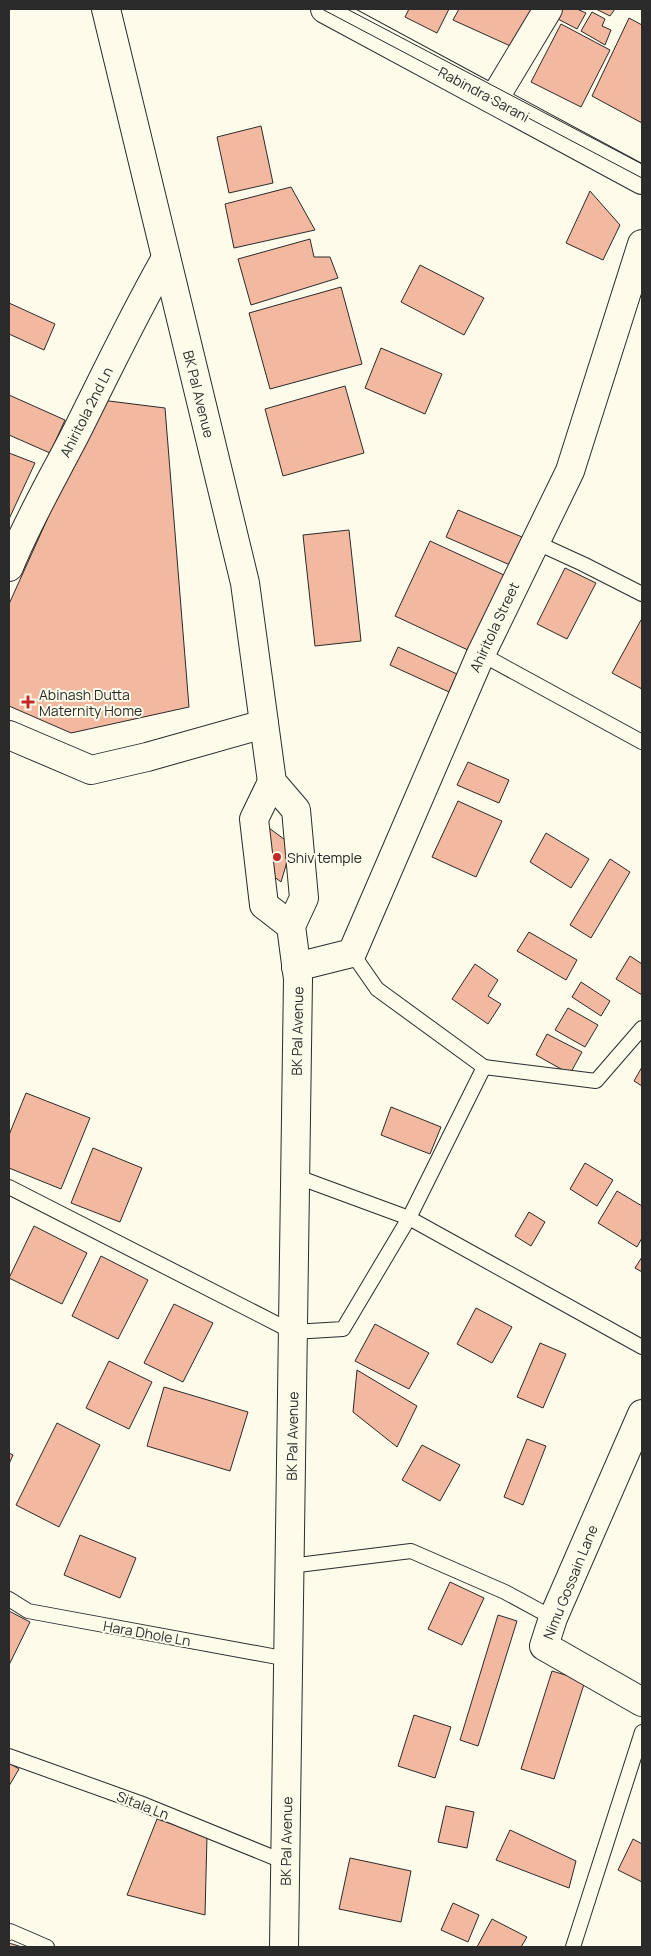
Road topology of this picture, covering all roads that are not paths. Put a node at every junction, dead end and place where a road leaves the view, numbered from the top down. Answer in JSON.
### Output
{"nodes":[{"id":1,"x":106,"y":9,"type":"edge"},
{"id":2,"x":325,"y":9,"type":"edge"},
{"id":3,"x":548,"y":9,"type":"edge"},
{"id":4,"x":494,"y":99,"type":"junction"},
{"id":5,"x":642,"y":180,"type":"edge"},
{"id":6,"x":642,"y":244,"type":"edge"},
{"id":7,"x":166,"y":258,"type":"junction"},
{"id":8,"x":535,"y":542,"type":"junction"},
{"id":9,"x":9,"y":567,"type":"edge"},
{"id":10,"x":642,"y":594,"type":"edge"},
{"id":11,"x":481,"y":654,"type":"junction"},
{"id":12,"x":264,"y":724,"type":"junction"},
{"id":13,"x":9,"y":735,"type":"edge"},
{"id":14,"x":642,"y":742,"type":"edge"},
{"id":15,"x":272,"y":782,"type":"junction"},
{"id":16,"x":291,"y":926,"type":"junction"},
{"id":17,"x":352,"y":953,"type":"junction"},
{"id":18,"x":296,"y":968,"type":"junction"},
{"id":19,"x":642,"y":1028,"type":"edge"},
{"id":20,"x":484,"y":1067,"type":"junction"},
{"id":21,"x":295,"y":1176,"type":"junction"},
{"id":22,"x":9,"y":1187,"type":"edge"},
{"id":23,"x":409,"y":1218,"type":"junction"},
{"id":24,"x":293,"y":1332,"type":"junction"},
{"id":25,"x":642,"y":1347,"type":"edge"},
{"id":26,"x":642,"y":1414,"type":"edge"},
{"id":27,"x":290,"y":1566,"type":"junction"},
{"id":28,"x":9,"y":1599,"type":"edge"},
{"id":29,"x":552,"y":1618,"type":"junction"},
{"id":30,"x":288,"y":1659,"type":"junction"},
{"id":31,"x":642,"y":1702,"type":"edge"},
{"id":32,"x":642,"y":1732,"type":"edge"},
{"id":33,"x":9,"y":1756,"type":"edge"},
{"id":34,"x":275,"y":1858,"type":"dead end"},
{"id":35,"x":9,"y":1933,"type":"edge"},
{"id":36,"x":47,"y":1947,"type":"edge"},
{"id":37,"x":284,"y":1947,"type":"edge"},
{"id":38,"x":573,"y":1947,"type":"edge"}],
"edges":[{"from":1,"to":7,"type":"main road","name":"BK Pal Avenue"},
{"from":2,"to":4,"type":"main road","name":"Rabindra Sarani"},
{"from":3,"to":4,"type":"main road"},
{"from":4,"to":5,"type":"main road","name":"Rabindra Sarani"},
{"from":6,"to":8,"type":"main road","name":"Ahiritola Street"},
{"from":7,"to":9,"type":"main road","name":"Ahiritola 2nd Ln"},
{"from":7,"to":12,"type":"main road","name":"BK Pal Avenue"},
{"from":8,"to":10,"type":"lane"},
{"from":8,"to":11,"type":"main road","name":"Ahiritola Street"},
{"from":11,"to":14,"type":"lane"},
{"from":11,"to":17,"type":"main road","name":"Ahiritola Street"},
{"from":12,"to":13,"type":"main road"},
{"from":12,"to":15,"type":"main road","name":"BK Pal Avenue"},
{"from":15,"to":16,"type":"main road"},
{"from":15,"to":16,"type":"main road"},
{"from":16,"to":18,"type":"main road","name":"BK Pal Avenue"},
{"from":17,"to":18,"type":"main road"},
{"from":17,"to":20,"type":"lane"},
{"from":18,"to":21,"type":"main road","name":"BK Pal Avenue"},
{"from":19,"to":20,"type":"lane"},
{"from":20,"to":23,"type":"lane"},
{"from":21,"to":23,"type":"lane"},
{"from":21,"to":24,"type":"main road","name":"BK Pal Avenue"},
{"from":22,"to":24,"type":"lane"},
{"from":23,"to":24,"type":"lane"},
{"from":23,"to":25,"type":"lane"},
{"from":24,"to":27,"type":"main road","name":"BK Pal Avenue"},
{"from":26,"to":29,"type":"main road","name":"Nimu Gossain Lane"},
{"from":27,"to":29,"type":"lane"},
{"from":27,"to":30,"type":"main road","name":"BK Pal Avenue"},
{"from":28,"to":30,"type":"lane","name":"Hara Dhole Ln"},
{"from":29,"to":31,"type":"main road","name":"Nimu Gossain Lane"},
{"from":30,"to":37,"type":"main road","name":"BK Pal Avenue"},
{"from":32,"to":38,"type":"lane"},
{"from":33,"to":34,"type":"lane","name":"Sitala Ln"},
{"from":35,"to":36,"type":"lane"}]}
